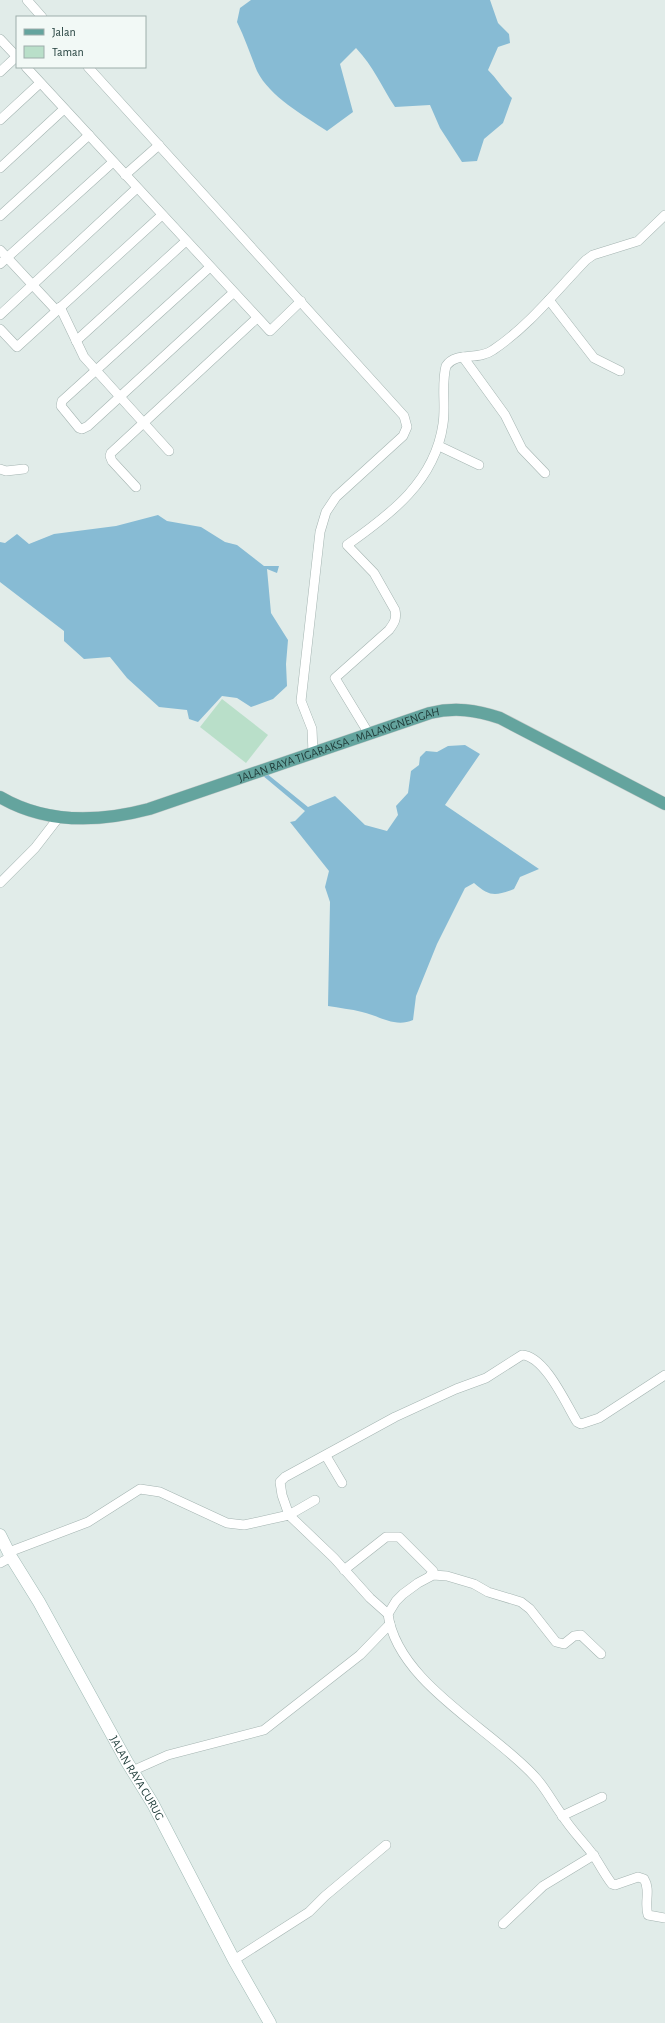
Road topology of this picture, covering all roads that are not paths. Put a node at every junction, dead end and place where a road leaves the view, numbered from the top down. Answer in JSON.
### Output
{"nodes":[{"id":1,"x":27,"y":0,"type":"edge"},
{"id":2,"x":41,"y":16,"type":"edge"},
{"id":3,"x":0,"y":39,"type":"edge"},
{"id":4,"x":16,"y":56,"type":"edge"},
{"id":5,"x":16,"y":58,"type":"edge"},
{"id":6,"x":27,"y":68,"type":"edge"},
{"id":7,"x":89,"y":68,"type":"edge"},
{"id":8,"x":0,"y":72,"type":"edge"},
{"id":9,"x":40,"y":83,"type":"junction"},
{"id":10,"x":64,"y":108,"type":"junction"},
{"id":11,"x":0,"y":120,"type":"edge"},
{"id":12,"x":89,"y":136,"type":"junction"},
{"id":13,"x":159,"y":145,"type":"junction"},
{"id":14,"x":113,"y":162,"type":"junction"},
{"id":15,"x":0,"y":168,"type":"edge"},
{"id":16,"x":125,"y":175,"type":"junction"},
{"id":17,"x":137,"y":188,"type":"junction"},
{"id":18,"x":162,"y":215,"type":"junction"},
{"id":19,"x":665,"y":215,"type":"edge"},
{"id":20,"x":0,"y":216,"type":"edge"},
{"id":21,"x":186,"y":241,"type":"junction"},
{"id":22,"x":0,"y":250,"type":"edge"},
{"id":23,"x":3,"y":261,"type":"edge"},
{"id":24,"x":210,"y":267,"type":"junction"},
{"id":25,"x":33,"y":285,"type":"junction"},
{"id":26,"x":233,"y":292,"type":"junction"},
{"id":27,"x":549,"y":300,"type":"junction"},
{"id":28,"x":300,"y":301,"type":"junction"},
{"id":29,"x":58,"y":309,"type":"junction"},
{"id":30,"x":0,"y":315,"type":"edge"},
{"id":31,"x":257,"y":318,"type":"junction"},
{"id":32,"x":0,"y":329,"type":"edge"},
{"id":33,"x":76,"y":341,"type":"junction"},
{"id":34,"x":463,"y":357,"type":"junction"},
{"id":35,"x":96,"y":370,"type":"junction"},
{"id":36,"x":620,"y":371,"type":"dead end"},
{"id":37,"x":120,"y":397,"type":"junction"},
{"id":38,"x":144,"y":424,"type":"junction"},
{"id":39,"x":439,"y":446,"type":"junction"},
{"id":40,"x":169,"y":451,"type":"dead end"},
{"id":41,"x":479,"y":465,"type":"dead end"},
{"id":42,"x":0,"y":469,"type":"edge"},
{"id":43,"x":24,"y":469,"type":"dead end"},
{"id":44,"x":545,"y":473,"type":"dead end"},
{"id":45,"x":136,"y":487,"type":"dead end"},
{"id":46,"x":369,"y":734,"type":"junction"},
{"id":47,"x":313,"y":753,"type":"junction"},
{"id":48,"x":0,"y":797,"type":"edge"},
{"id":49,"x":665,"y":804,"type":"edge"},
{"id":50,"x":59,"y":817,"type":"junction"},
{"id":51,"x":0,"y":883,"type":"edge"},
{"id":52,"x":665,"y":1375,"type":"edge"},
{"id":53,"x":326,"y":1456,"type":"junction"},
{"id":54,"x":342,"y":1483,"type":"dead end"},
{"id":55,"x":315,"y":1500,"type":"dead end"},
{"id":56,"x":290,"y":1515,"type":"junction"},
{"id":57,"x":0,"y":1536,"type":"edge"},
{"id":58,"x":10,"y":1555,"type":"junction"},
{"id":59,"x":0,"y":1564,"type":"edge"},
{"id":60,"x":344,"y":1570,"type":"junction"},
{"id":61,"x":430,"y":1576,"type":"junction"},
{"id":62,"x":388,"y":1614,"type":"junction"},
{"id":63,"x":390,"y":1624,"type":"junction"},
{"id":64,"x":601,"y":1654,"type":"dead end"},
{"id":65,"x":132,"y":1770,"type":"junction"},
{"id":66,"x":602,"y":1797,"type":"dead end"},
{"id":67,"x":562,"y":1816,"type":"junction"},
{"id":68,"x":386,"y":1845,"type":"dead end"},
{"id":69,"x":594,"y":1856,"type":"junction"},
{"id":70,"x":665,"y":1918,"type":"edge"},
{"id":71,"x":503,"y":1924,"type":"dead end"},
{"id":72,"x":234,"y":1960,"type":"junction"},
{"id":73,"x":270,"y":2023,"type":"edge"}],
"edges":[{"from":1,"to":2,"type":"street"},
{"from":3,"to":4,"type":"street"},
{"from":5,"to":8,"type":"street"},
{"from":6,"to":9,"type":"street"},
{"from":7,"to":13,"type":"street"},
{"from":9,"to":10,"type":"street"},
{"from":9,"to":11,"type":"street"},
{"from":10,"to":12,"type":"street"},
{"from":10,"to":15,"type":"street"},
{"from":12,"to":14,"type":"street"},
{"from":12,"to":20,"type":"street"},
{"from":13,"to":16,"type":"street"},
{"from":13,"to":28,"type":"street"},
{"from":14,"to":16,"type":"street"},
{"from":14,"to":23,"type":"street"},
{"from":16,"to":17,"type":"street"},
{"from":17,"to":18,"type":"street"},
{"from":17,"to":25,"type":"street"},
{"from":18,"to":21,"type":"street"},
{"from":18,"to":29,"type":"street"},
{"from":19,"to":27,"type":"street"},
{"from":21,"to":24,"type":"street"},
{"from":21,"to":33,"type":"street"},
{"from":22,"to":23,"type":"street"},
{"from":23,"to":25,"type":"street"},
{"from":24,"to":26,"type":"street"},
{"from":24,"to":35,"type":"street"},
{"from":25,"to":29,"type":"street"},
{"from":25,"to":30,"type":"street"},
{"from":26,"to":31,"type":"street"},
{"from":26,"to":37,"type":"street"},
{"from":27,"to":34,"type":"street"},
{"from":27,"to":36,"type":"street"},
{"from":28,"to":31,"type":"street"},
{"from":28,"to":47,"type":"street"},
{"from":29,"to":32,"type":"street"},
{"from":29,"to":33,"type":"street"},
{"from":31,"to":38,"type":"street"},
{"from":33,"to":35,"type":"street"},
{"from":34,"to":39,"type":"street"},
{"from":34,"to":44,"type":"street"},
{"from":35,"to":37,"type":"street"},
{"from":35,"to":37,"type":"street"},
{"from":37,"to":38,"type":"street"},
{"from":38,"to":40,"type":"street"},
{"from":38,"to":45,"type":"street"},
{"from":39,"to":41,"type":"street"},
{"from":39,"to":46,"type":"street"},
{"from":42,"to":43,"type":"street"},
{"from":46,"to":47,"type":"main road","name":"JALAN RAYA TIGARAKSA - MALANGNENGAH"},
{"from":46,"to":49,"type":"main road","name":"JALAN RAYA TIGARAKSA - MALANGNENGAH"},
{"from":47,"to":50,"type":"main road","name":"JALAN RAYA TIGARAKSA - MALANGNENGAH"},
{"from":48,"to":50,"type":"main road","name":"JALAN RAYA TIGARAKSA - MALANGNENGAH"},
{"from":50,"to":51,"type":"street"},
{"from":52,"to":53,"type":"street"},
{"from":53,"to":54,"type":"street"},
{"from":53,"to":56,"type":"street"},
{"from":55,"to":56,"type":"street"},
{"from":56,"to":58,"type":"street"},
{"from":56,"to":60,"type":"street"},
{"from":57,"to":58,"type":"street","name":"JALAN RAYA CURUG"},
{"from":58,"to":59,"type":"street"},
{"from":58,"to":65,"type":"street","name":"JALAN RAYA CURUG"},
{"from":60,"to":61,"type":"street"},
{"from":60,"to":62,"type":"street"},
{"from":61,"to":62,"type":"street"},
{"from":61,"to":64,"type":"street"},
{"from":62,"to":63,"type":"street"},
{"from":63,"to":65,"type":"street"},
{"from":63,"to":67,"type":"street"},
{"from":65,"to":72,"type":"street","name":"JALAN RAYA CURUG"},
{"from":66,"to":67,"type":"street"},
{"from":67,"to":69,"type":"street"},
{"from":68,"to":72,"type":"street"},
{"from":69,"to":70,"type":"street"},
{"from":69,"to":71,"type":"street"},
{"from":72,"to":73,"type":"street","name":"JALAN RAYA CURUG"}]}
